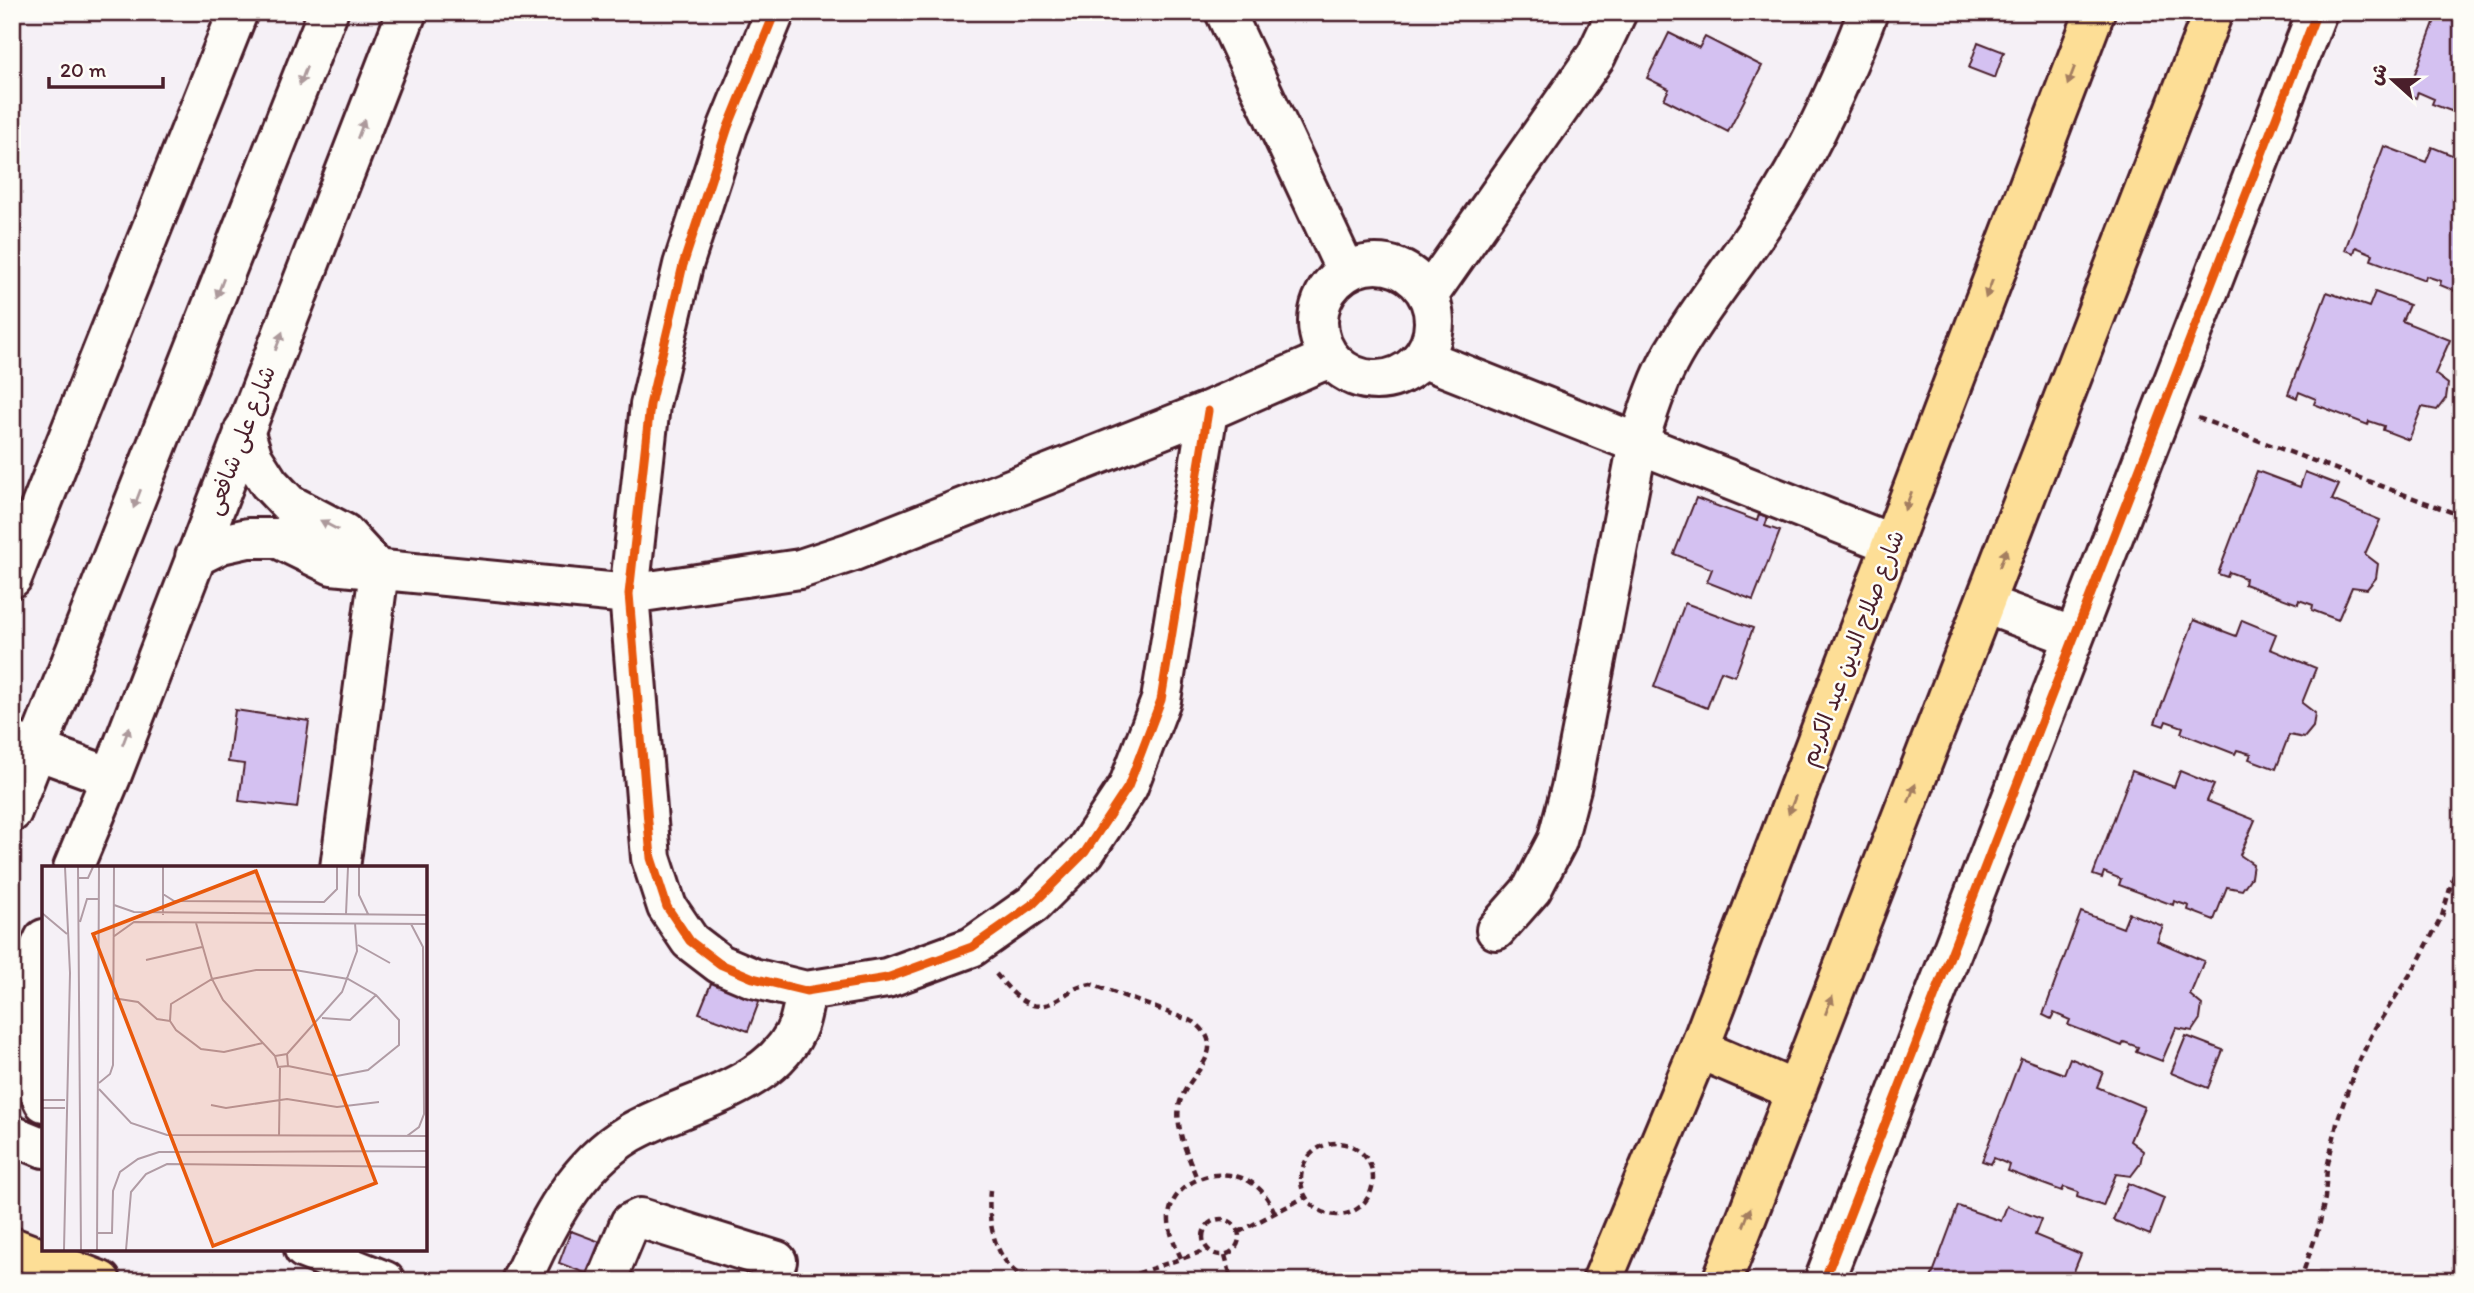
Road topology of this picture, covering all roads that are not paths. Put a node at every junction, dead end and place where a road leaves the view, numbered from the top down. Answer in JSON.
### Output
{"nodes":[{"id":1,"x":238,"y":12,"type":"edge"},
{"id":2,"x":328,"y":12,"type":"edge"},
{"id":3,"x":407,"y":12,"type":"edge"},
{"id":4,"x":775,"y":12,"type":"edge"},
{"id":5,"x":1226,"y":12,"type":"edge"},
{"id":6,"x":1617,"y":12,"type":"edge"},
{"id":7,"x":1868,"y":12,"type":"edge"},
{"id":8,"x":2095,"y":12,"type":"edge"},
{"id":9,"x":2213,"y":12,"type":"edge"},
{"id":10,"x":2317,"y":12,"type":"edge"},
{"id":11,"x":1346,"y":271,"type":"junction"},
{"id":12,"x":1428,"y":296,"type":"junction"},
{"id":13,"x":1329,"y":358,"type":"junction"},
{"id":14,"x":1422,"y":358,"type":"junction"},
{"id":15,"x":1208,"y":411,"type":"junction"},
{"id":16,"x":244,"y":430,"type":"junction"},
{"id":17,"x":1638,"y":443,"type":"junction"},
{"id":18,"x":1892,"y":544,"type":"junction"},
{"id":19,"x":195,"y":557,"type":"junction"},
{"id":20,"x":379,"y":571,"type":"junction"},
{"id":21,"x":12,"y":578,"type":"edge"},
{"id":22,"x":629,"y":594,"type":"junction"},
{"id":23,"x":1985,"y":604,"type":"junction"},
{"id":24,"x":2074,"y":637,"type":"junction"},
{"id":25,"x":25,"y":746,"type":"edge"},
{"id":26,"x":111,"y":777,"type":"junction"},
{"id":27,"x":12,"y":812,"type":"edge"},
{"id":28,"x":74,"y":866,"type":"edge"},
{"id":29,"x":340,"y":866,"type":"edge"},
{"id":30,"x":1496,"y":930,"type":"dead end"},
{"id":31,"x":42,"y":944,"type":"edge"},
{"id":32,"x":806,"y":992,"type":"junction"},
{"id":33,"x":1699,"y":1049,"type":"junction"},
{"id":34,"x":1796,"y":1091,"type":"junction"},
{"id":35,"x":42,"y":1098,"type":"edge"},
{"id":36,"x":12,"y":1135,"type":"edge"},
{"id":37,"x":42,"y":1147,"type":"edge"},
{"id":38,"x":31,"y":1247,"type":"edge"},
{"id":39,"x":309,"y":1251,"type":"edge"},
{"id":40,"x":777,"y":1261,"type":"dead end"},
{"id":41,"x":101,"y":1281,"type":"edge"},
{"id":42,"x":384,"y":1281,"type":"edge"},
{"id":43,"x":521,"y":1281,"type":"edge"},
{"id":44,"x":606,"y":1281,"type":"edge"},
{"id":45,"x":1602,"y":1281,"type":"edge"},
{"id":46,"x":1722,"y":1281,"type":"edge"},
{"id":47,"x":1824,"y":1281,"type":"edge"}],
"edges":[{"from":1,"to":21,"type":"street"},
{"from":2,"to":25,"type":"street","one_way":true},
{"from":16,"to":3,"type":"street","name":"شارع على شافعى","one_way":true},
{"from":4,"to":22,"type":"street"},
{"from":5,"to":11,"type":"street"},
{"from":6,"to":12,"type":"street"},
{"from":7,"to":17,"type":"street"},
{"from":8,"to":18,"type":"main road","name":"شارع صلاح الدين عبد الكريم","one_way":true},
{"from":23,"to":9,"type":"main road","one_way":true},
{"from":10,"to":24,"type":"street"},
{"from":11,"to":12,"type":"street"},
{"from":11,"to":13,"type":"street"},
{"from":12,"to":14,"type":"street"},
{"from":13,"to":14,"type":"street"},
{"from":13,"to":15,"type":"street"},
{"from":14,"to":17,"type":"street"},
{"from":15,"to":22,"type":"street"},
{"from":15,"to":32,"type":"street"},
{"from":16,"to":19,"type":"street","name":"شارع على شافعى"},
{"from":20,"to":16,"type":"street","one_way":true},
{"from":17,"to":18,"type":"street"},
{"from":17,"to":30,"type":"street"},
{"from":18,"to":33,"type":"main road","name":"شارع صلاح الدين عبد الكريم","one_way":true},
{"from":19,"to":20,"type":"street"},
{"from":26,"to":19,"type":"street","name":"شارع على شافعى","one_way":true},
{"from":20,"to":22,"type":"street"},
{"from":20,"to":29,"type":"street"},
{"from":22,"to":32,"type":"street"},
{"from":23,"to":24,"type":"street"},
{"from":34,"to":23,"type":"main road","one_way":true},
{"from":24,"to":47,"type":"street"},
{"from":25,"to":26,"type":"street"},
{"from":25,"to":27,"type":"street"},
{"from":26,"to":28,"type":"street","name":"شارع على شافعى"},
{"from":31,"to":35,"type":"street"},
{"from":32,"to":43,"type":"street"},
{"from":33,"to":34,"type":"main road"},
{"from":33,"to":45,"type":"main road","name":"شارع صلاح الدين عبد الكريم"},
{"from":46,"to":34,"type":"main road","one_way":true},
{"from":36,"to":37,"type":"street"},
{"from":38,"to":41,"type":"main road"},
{"from":39,"to":42,"type":"street"},
{"from":40,"to":44,"type":"street"}]}
